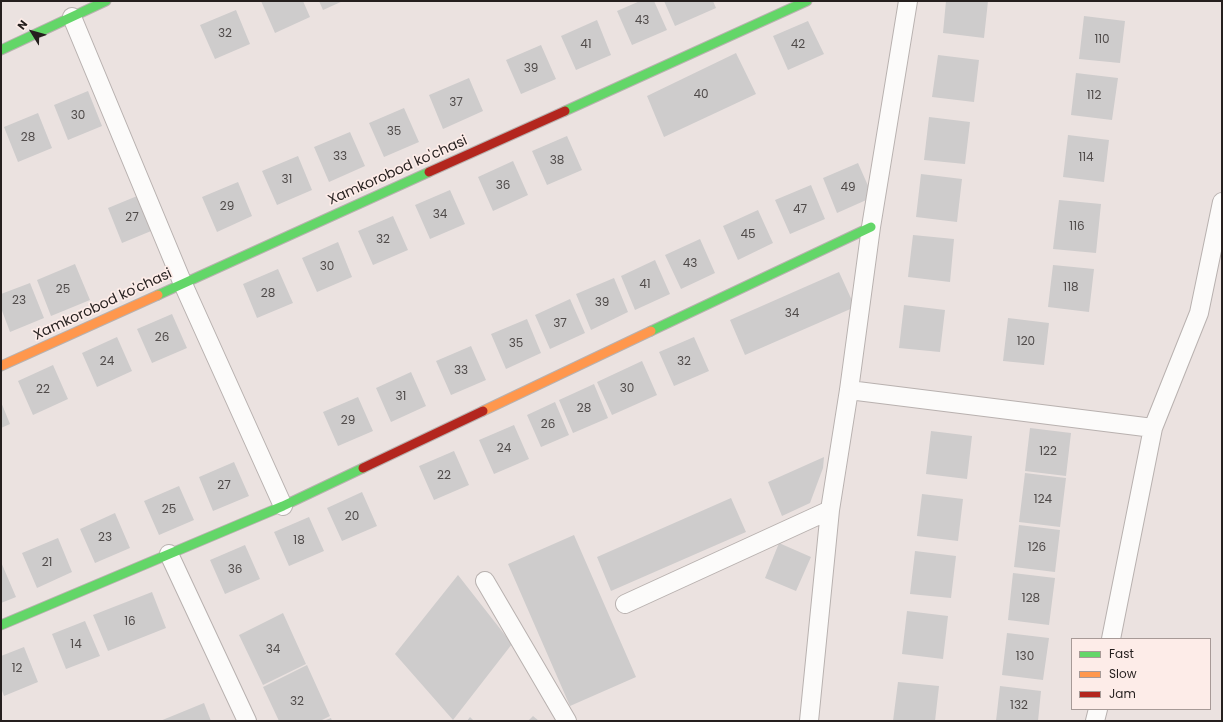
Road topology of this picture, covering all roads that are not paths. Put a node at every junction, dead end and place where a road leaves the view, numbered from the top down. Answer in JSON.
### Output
{"nodes":[{"id":1,"x":106,"y":1,"type":"edge"},
{"id":2,"x":807,"y":1,"type":"edge"},
{"id":3,"x":908,"y":1,"type":"edge"},
{"id":4,"x":77,"y":10,"type":"edge"},
{"id":5,"x":1,"y":50,"type":"edge"},
{"id":6,"x":1222,"y":202,"type":"edge"},
{"id":7,"x":871,"y":227,"type":"junction"},
{"id":8,"x":183,"y":284,"type":"junction"},
{"id":9,"x":1,"y":366,"type":"edge"},
{"id":10,"x":849,"y":390,"type":"junction"},
{"id":11,"x":1153,"y":428,"type":"junction"},
{"id":12,"x":283,"y":506,"type":"junction"},
{"id":13,"x":830,"y":510,"type":"junction"},
{"id":14,"x":169,"y":554,"type":"junction"},
{"id":15,"x":485,"y":581,"type":"dead end"},
{"id":16,"x":625,"y":604,"type":"dead end"},
{"id":17,"x":1,"y":625,"type":"edge"},
{"id":18,"x":1111,"y":638,"type":"edge"},
{"id":19,"x":1098,"y":710,"type":"edge"},
{"id":20,"x":247,"y":721,"type":"edge"},
{"id":21,"x":567,"y":721,"type":"edge"},
{"id":22,"x":809,"y":721,"type":"edge"},
{"id":23,"x":1095,"y":721,"type":"edge"}],
"edges":[{"from":1,"to":4,"type":"street"},
{"from":2,"to":8,"type":"street","name":"Xamkorobod ko'chasi"},
{"from":3,"to":7,"type":"street"},
{"from":4,"to":5,"type":"street"},
{"from":4,"to":8,"type":"street"},
{"from":6,"to":11,"type":"street"},
{"from":7,"to":10,"type":"street"},
{"from":7,"to":12,"type":"street"},
{"from":8,"to":9,"type":"street","name":"Xamkorobod ko'chasi"},
{"from":8,"to":12,"type":"street"},
{"from":10,"to":11,"type":"street"},
{"from":10,"to":13,"type":"street"},
{"from":11,"to":18,"type":"street"},
{"from":12,"to":14,"type":"street"},
{"from":13,"to":16,"type":"street"},
{"from":13,"to":22,"type":"street"},
{"from":14,"to":17,"type":"street"},
{"from":14,"to":20,"type":"street"},
{"from":15,"to":21,"type":"street"},
{"from":19,"to":23,"type":"street"}]}
